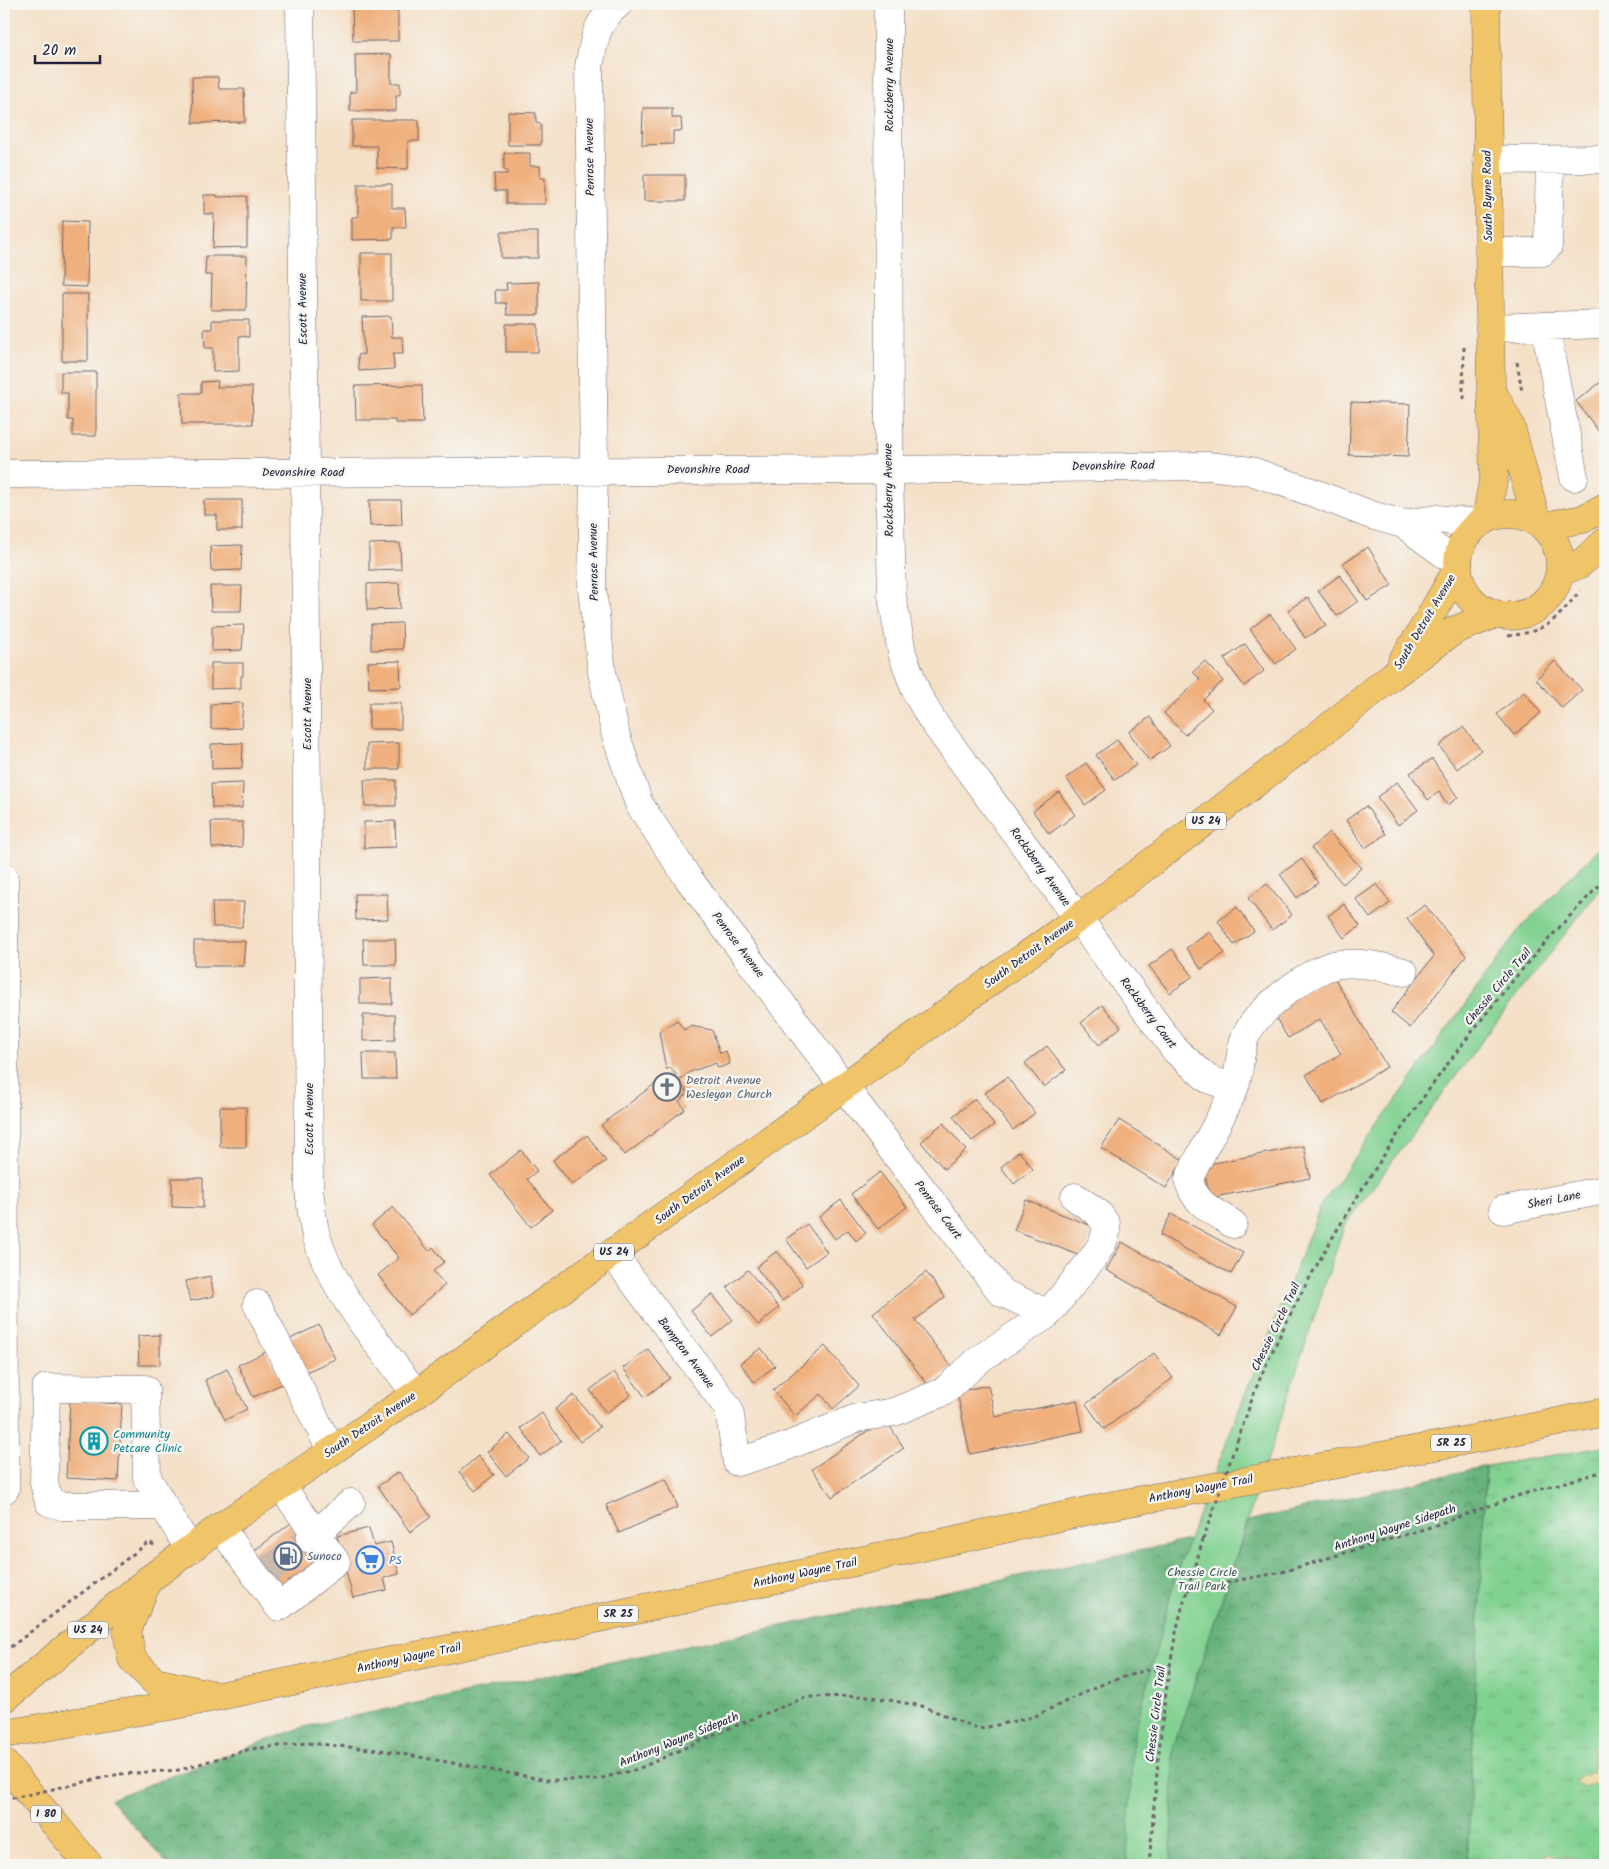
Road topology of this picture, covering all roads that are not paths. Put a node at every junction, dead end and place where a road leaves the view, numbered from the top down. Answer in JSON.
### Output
{"nodes":[{"id":1,"x":300,"y":4,"type":"edge"},
{"id":2,"x":618,"y":4,"type":"edge"},
{"id":3,"x":1486,"y":4,"type":"edge"},
{"id":4,"x":888,"y":5,"type":"edge"},
{"id":5,"x":1605,"y":159,"type":"edge"},
{"id":6,"x":1487,"y":160,"type":"junction"},
{"id":7,"x":1550,"y":160,"type":"junction"},
{"id":8,"x":1489,"y":252,"type":"junction"},
{"id":9,"x":1605,"y":324,"type":"edge"},
{"id":10,"x":1545,"y":326,"type":"junction"},
{"id":11,"x":1490,"y":328,"type":"junction"},
{"id":12,"x":1491,"y":389,"type":"junction"},
{"id":13,"x":594,"y":470,"type":"junction"},
{"id":14,"x":888,"y":470,"type":"junction"},
{"id":15,"x":305,"y":472,"type":"junction"},
{"id":16,"x":4,"y":474,"type":"edge"},
{"id":17,"x":1574,"y":477,"type":"dead end"},
{"id":18,"x":1605,"y":507,"type":"edge"},
{"id":19,"x":1483,"y":521,"type":"junction"},
{"id":20,"x":1403,"y":524,"type":"junction"},
{"id":21,"x":1540,"y":524,"type":"junction"},
{"id":22,"x":1605,"y":542,"type":"edge"},
{"id":23,"x":1458,"y":566,"type":"junction"},
{"id":24,"x":1560,"y":572,"type":"junction"},
{"id":25,"x":1496,"y":614,"type":"junction"},
{"id":26,"x":1392,"y":676,"type":"junction"},
{"id":27,"x":4,"y":878,"type":"edge"},
{"id":28,"x":1078,"y":919,"type":"junction"},
{"id":29,"x":1404,"y":972,"type":"dead end"},
{"id":30,"x":844,"y":1087,"type":"junction"},
{"id":31,"x":1234,"y":1088,"type":"junction"},
{"id":32,"x":1605,"y":1190,"type":"edge"},
{"id":33,"x":1075,"y":1197,"type":"dead end"},
{"id":34,"x":1503,"y":1210,"type":"dead end"},
{"id":35,"x":1234,"y":1224,"type":"dead end"},
{"id":36,"x":612,"y":1253,"type":"junction"},
{"id":37,"x":257,"y":1304,"type":"dead end"},
{"id":38,"x":1048,"y":1314,"type":"junction"},
{"id":39,"x":416,"y":1394,"type":"junction"},
{"id":40,"x":1605,"y":1412,"type":"edge"},
{"id":41,"x":331,"y":1450,"type":"junction"},
{"id":42,"x":281,"y":1486,"type":"junction"},
{"id":43,"x":5,"y":1489,"type":"dead end"},
{"id":44,"x":351,"y":1503,"type":"dead end"},
{"id":45,"x":164,"y":1506,"type":"junction"},
{"id":46,"x":220,"y":1527,"type":"junction"},
{"id":47,"x":308,"y":1530,"type":"junction"},
{"id":48,"x":190,"y":1550,"type":"junction"},
{"id":49,"x":148,"y":1580,"type":"junction"},
{"id":50,"x":218,"y":1695,"type":"junction"},
{"id":51,"x":4,"y":1699,"type":"edge"},
{"id":52,"x":4,"y":1734,"type":"edge"},
{"id":53,"x":4,"y":1763,"type":"edge"},
{"id":54,"x":89,"y":1865,"type":"edge"}],
"edges":[{"from":1,"to":15,"type":"street","name":"Escott Avenue"},
{"from":2,"to":13,"type":"street","name":"Penrose Avenue"},
{"from":3,"to":6,"type":"main road","name":"South Byrne Road"},
{"from":4,"to":14,"type":"street","name":"Rocksberry Avenue"},
{"from":5,"to":7,"type":"street"},
{"from":6,"to":7,"type":"street"},
{"from":6,"to":8,"type":"main road","name":"South Byrne Road"},
{"from":7,"to":8,"type":"street"},
{"from":8,"to":11,"type":"main road","name":"South Byrne Road"},
{"from":9,"to":10,"type":"street"},
{"from":10,"to":11,"type":"street"},
{"from":10,"to":17,"type":"street"},
{"from":11,"to":12,"type":"main road","name":"South Byrne Road"},
{"from":12,"to":19,"type":"main road","name":"South Byrne Road"},
{"from":12,"to":21,"type":"main road","name":"South Byrne Road"},
{"from":13,"to":14,"type":"street","name":"Devonshire Road"},
{"from":13,"to":15,"type":"street","name":"Devonshire Road"},
{"from":13,"to":30,"type":"street","name":"Penrose Avenue"},
{"from":14,"to":20,"type":"street","name":"Devonshire Road"},
{"from":14,"to":28,"type":"street","name":"Rocksberry Avenue"},
{"from":15,"to":16,"type":"street","name":"Devonshire Road"},
{"from":15,"to":39,"type":"street","name":"Escott Avenue"},
{"from":18,"to":21,"type":"main road"},
{"from":19,"to":20,"type":"street","name":"Devonshire Road"},
{"from":19,"to":21,"type":"main road"},
{"from":19,"to":23,"type":"main road","name":"South Detroit Avenue","number":"US 24"},
{"from":20,"to":23,"type":"street","name":"Devonshire Road"},
{"from":21,"to":24,"type":"main road"},
{"from":22,"to":24,"type":"main road"},
{"from":23,"to":25,"type":"main road","name":"South Detroit Avenue"},
{"from":23,"to":26,"type":"main road","name":"South Detroit Avenue","number":"US 24"},
{"from":24,"to":25,"type":"main road","name":"South Detroit Avenue","number":"US 24"},
{"from":25,"to":26,"type":"main road","name":"South Detroit Avenue","number":"US 24"},
{"from":26,"to":28,"type":"main road","name":"South Detroit Avenue","number":"US 24"},
{"from":27,"to":43,"type":"street"},
{"from":28,"to":30,"type":"main road","name":"South Detroit Avenue","number":"US 24"},
{"from":28,"to":31,"type":"street","name":"Rocksberry Court"},
{"from":29,"to":31,"type":"street"},
{"from":30,"to":36,"type":"main road","name":"South Detroit Avenue","number":"US 24"},
{"from":30,"to":38,"type":"street","name":"Penrose Court"},
{"from":31,"to":35,"type":"street"},
{"from":32,"to":34,"type":"street","name":"Sheri Lane"},
{"from":33,"to":38,"type":"street"},
{"from":36,"to":38,"type":"street","name":"Bampton Avenue"},
{"from":36,"to":39,"type":"main road","name":"South Detroit Avenue","number":"US 24"},
{"from":37,"to":41,"type":"street"},
{"from":39,"to":41,"type":"main road","name":"South Detroit Avenue","number":"US 24"},
{"from":40,"to":50,"type":"main road","name":"Anthony Wayne Trail","number":"SR 25"},
{"from":41,"to":42,"type":"main road","name":"South Detroit Avenue","number":"US 24"},
{"from":42,"to":46,"type":"main road","name":"South Detroit Avenue","number":"US 24"},
{"from":42,"to":47,"type":"street"},
{"from":44,"to":47,"type":"street"},
{"from":45,"to":45,"type":"street"},
{"from":45,"to":48,"type":"street"},
{"from":46,"to":47,"type":"street"},
{"from":46,"to":48,"type":"main road","name":"South Detroit Avenue","number":"US 24"},
{"from":48,"to":49,"type":"main road","name":"South Detroit Avenue","number":"US 24"},
{"from":49,"to":50,"type":"main road"},
{"from":49,"to":51,"type":"main road","name":"South Detroit Avenue","number":"US 24"},
{"from":50,"to":52,"type":"main road","name":"Anthony Wayne Trail","number":"SR 25"},
{"from":53,"to":54,"type":"main road","number":"I 80"}]}
